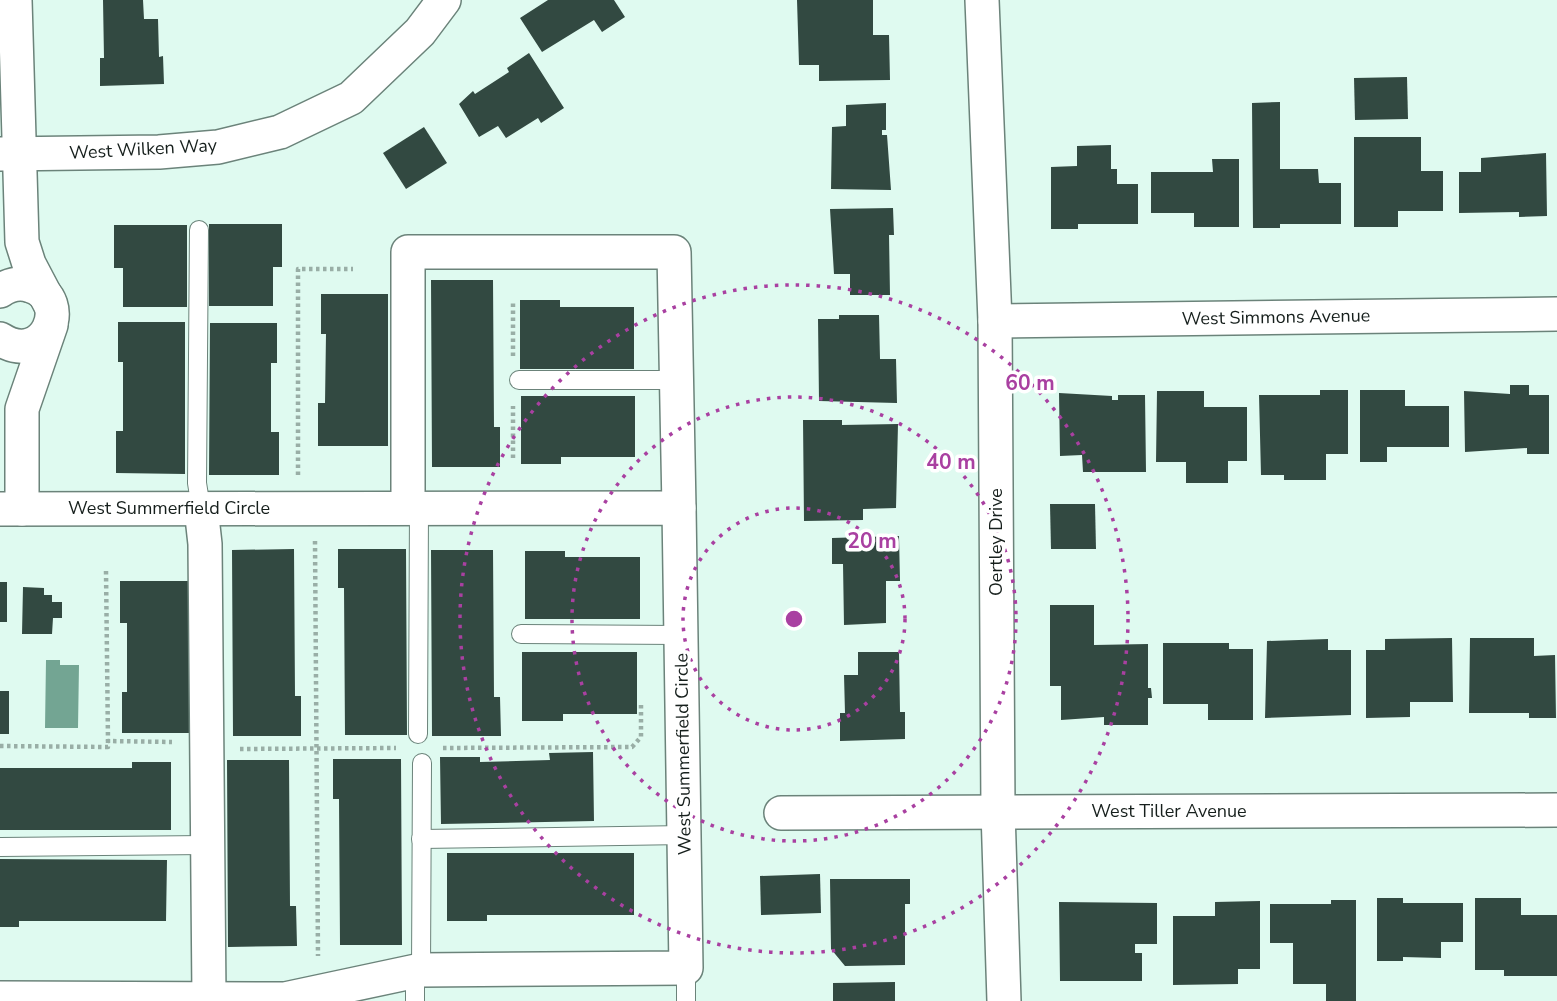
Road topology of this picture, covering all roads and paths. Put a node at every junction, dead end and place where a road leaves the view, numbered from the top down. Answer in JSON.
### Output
{"nodes":[{"id":1,"x":15,"y":0,"type":"edge"},
{"id":2,"x":444,"y":0,"type":"edge"},
{"id":3,"x":982,"y":0,"type":"edge"},
{"id":4,"x":10,"y":154,"type":"edge"},
{"id":5,"x":199,"y":230,"type":"dead end"},
{"id":6,"x":22,"y":242,"type":"junction"},
{"id":7,"x":353,"y":269,"type":"dead end"},
{"id":8,"x":0,"y":289,"type":"edge"},
{"id":9,"x":51,"y":314,"type":"junction"},
{"id":10,"x":1557,"y":314,"type":"edge"},
{"id":11,"x":995,"y":321,"type":"junction"},
{"id":12,"x":0,"y":339,"type":"edge"},
{"id":13,"x":0,"y":350,"type":"edge"},
{"id":14,"x":519,"y":380,"type":"dead end"},
{"id":15,"x":676,"y":380,"type":"junction"},
{"id":16,"x":22,"y":409,"type":"junction"},
{"id":17,"x":298,"y":483,"type":"dead end"},
{"id":18,"x":414,"y":507,"type":"junction"},
{"id":19,"x":201,"y":508,"type":"junction"},
{"id":20,"x":679,"y":508,"type":"junction"},
{"id":21,"x":11,"y":509,"type":"edge"},
{"id":22,"x":315,"y":540,"type":"dead end"},
{"id":23,"x":106,"y":571,"type":"dead end"},
{"id":24,"x":521,"y":635,"type":"dead end"},
{"id":25,"x":680,"y":635,"type":"junction"},
{"id":26,"x":641,"y":704,"type":"dead end"},
{"id":27,"x":418,"y":734,"type":"dead end"},
{"id":28,"x":108,"y":741,"type":"junction"},
{"id":29,"x":178,"y":744,"type":"dead end"},
{"id":30,"x":0,"y":746,"type":"edge"},
{"id":31,"x":399,"y":748,"type":"dead end"},
{"id":32,"x":440,"y":748,"type":"dead end"},
{"id":33,"x":232,"y":749,"type":"dead end"},
{"id":34,"x":317,"y":749,"type":"junction"},
{"id":35,"x":422,"y":763,"type":"dead end"},
{"id":36,"x":1557,"y":810,"type":"edge"},
{"id":37,"x":998,"y":811,"type":"junction"},
{"id":38,"x":781,"y":813,"type":"dead end"},
{"id":39,"x":685,"y":835,"type":"junction"},
{"id":40,"x":421,"y":839,"type":"junction"},
{"id":41,"x":206,"y":845,"type":"junction"},
{"id":42,"x":0,"y":847,"type":"edge"},
{"id":43,"x":318,"y":957,"type":"dead end"},
{"id":44,"x":686,"y":968,"type":"junction"},
{"id":45,"x":417,"y":981,"type":"edge"},
{"id":46,"x":4,"y":999,"type":"edge"},
{"id":47,"x":209,"y":1000,"type":"edge"},
{"id":48,"x":686,"y":1001,"type":"edge"},
{"id":49,"x":1004,"y":1001,"type":"edge"}],
"edges":[{"from":1,"to":4,"type":"street"},
{"from":2,"to":4,"type":"street","name":"West Wilken Way"},
{"from":3,"to":11,"type":"street","name":"Oertley Drive"},
{"from":4,"to":6,"type":"street"},
{"from":5,"to":19,"type":"lane"},
{"from":6,"to":8,"type":"street"},
{"from":6,"to":9,"type":"street"},
{"from":7,"to":17,"type":"path"},
{"from":8,"to":9,"type":"street"},
{"from":9,"to":12,"type":"street"},
{"from":9,"to":16,"type":"street","name":"West Summerfield Circle"},
{"from":10,"to":11,"type":"street","name":"West Simmons Avenue"},
{"from":11,"to":37,"type":"street","name":"Oertley Drive"},
{"from":13,"to":16,"type":"street","name":"West Summerfield Circle"},
{"from":14,"to":15,"type":"lane"},
{"from":15,"to":18,"type":"street"},
{"from":15,"to":20,"type":"street"},
{"from":16,"to":21,"type":"street","name":"West Summerfield Circle"},
{"from":18,"to":19,"type":"street","name":"West Summerfield Circle"},
{"from":18,"to":20,"type":"street","name":"West Summerfield Circle"},
{"from":18,"to":27,"type":"lane"},
{"from":19,"to":21,"type":"street","name":"West Summerfield Circle"},
{"from":19,"to":41,"type":"street"},
{"from":20,"to":25,"type":"street","name":"West Summerfield Circle"},
{"from":22,"to":34,"type":"path"},
{"from":23,"to":28,"type":"path"},
{"from":24,"to":25,"type":"lane"},
{"from":25,"to":39,"type":"street","name":"West Summerfield Circle"},
{"from":26,"to":32,"type":"path"},
{"from":28,"to":29,"type":"path"},
{"from":28,"to":30,"type":"path"},
{"from":31,"to":34,"type":"path"},
{"from":33,"to":34,"type":"path"},
{"from":34,"to":43,"type":"path"},
{"from":35,"to":40,"type":"lane"},
{"from":36,"to":37,"type":"street","name":"West Tiller Avenue"},
{"from":37,"to":38,"type":"street","name":"West Tiller Avenue"},
{"from":37,"to":49,"type":"street","name":"Oertley Drive"},
{"from":39,"to":40,"type":"lane"},
{"from":39,"to":44,"type":"street","name":"West Summerfield Circle"},
{"from":40,"to":45,"type":"lane"},
{"from":41,"to":42,"type":"lane"},
{"from":41,"to":47,"type":"street"},
{"from":44,"to":45,"type":"street"},
{"from":44,"to":48,"type":"lane"},
{"from":45,"to":47,"type":"street"},
{"from":46,"to":47,"type":"street"}]}
